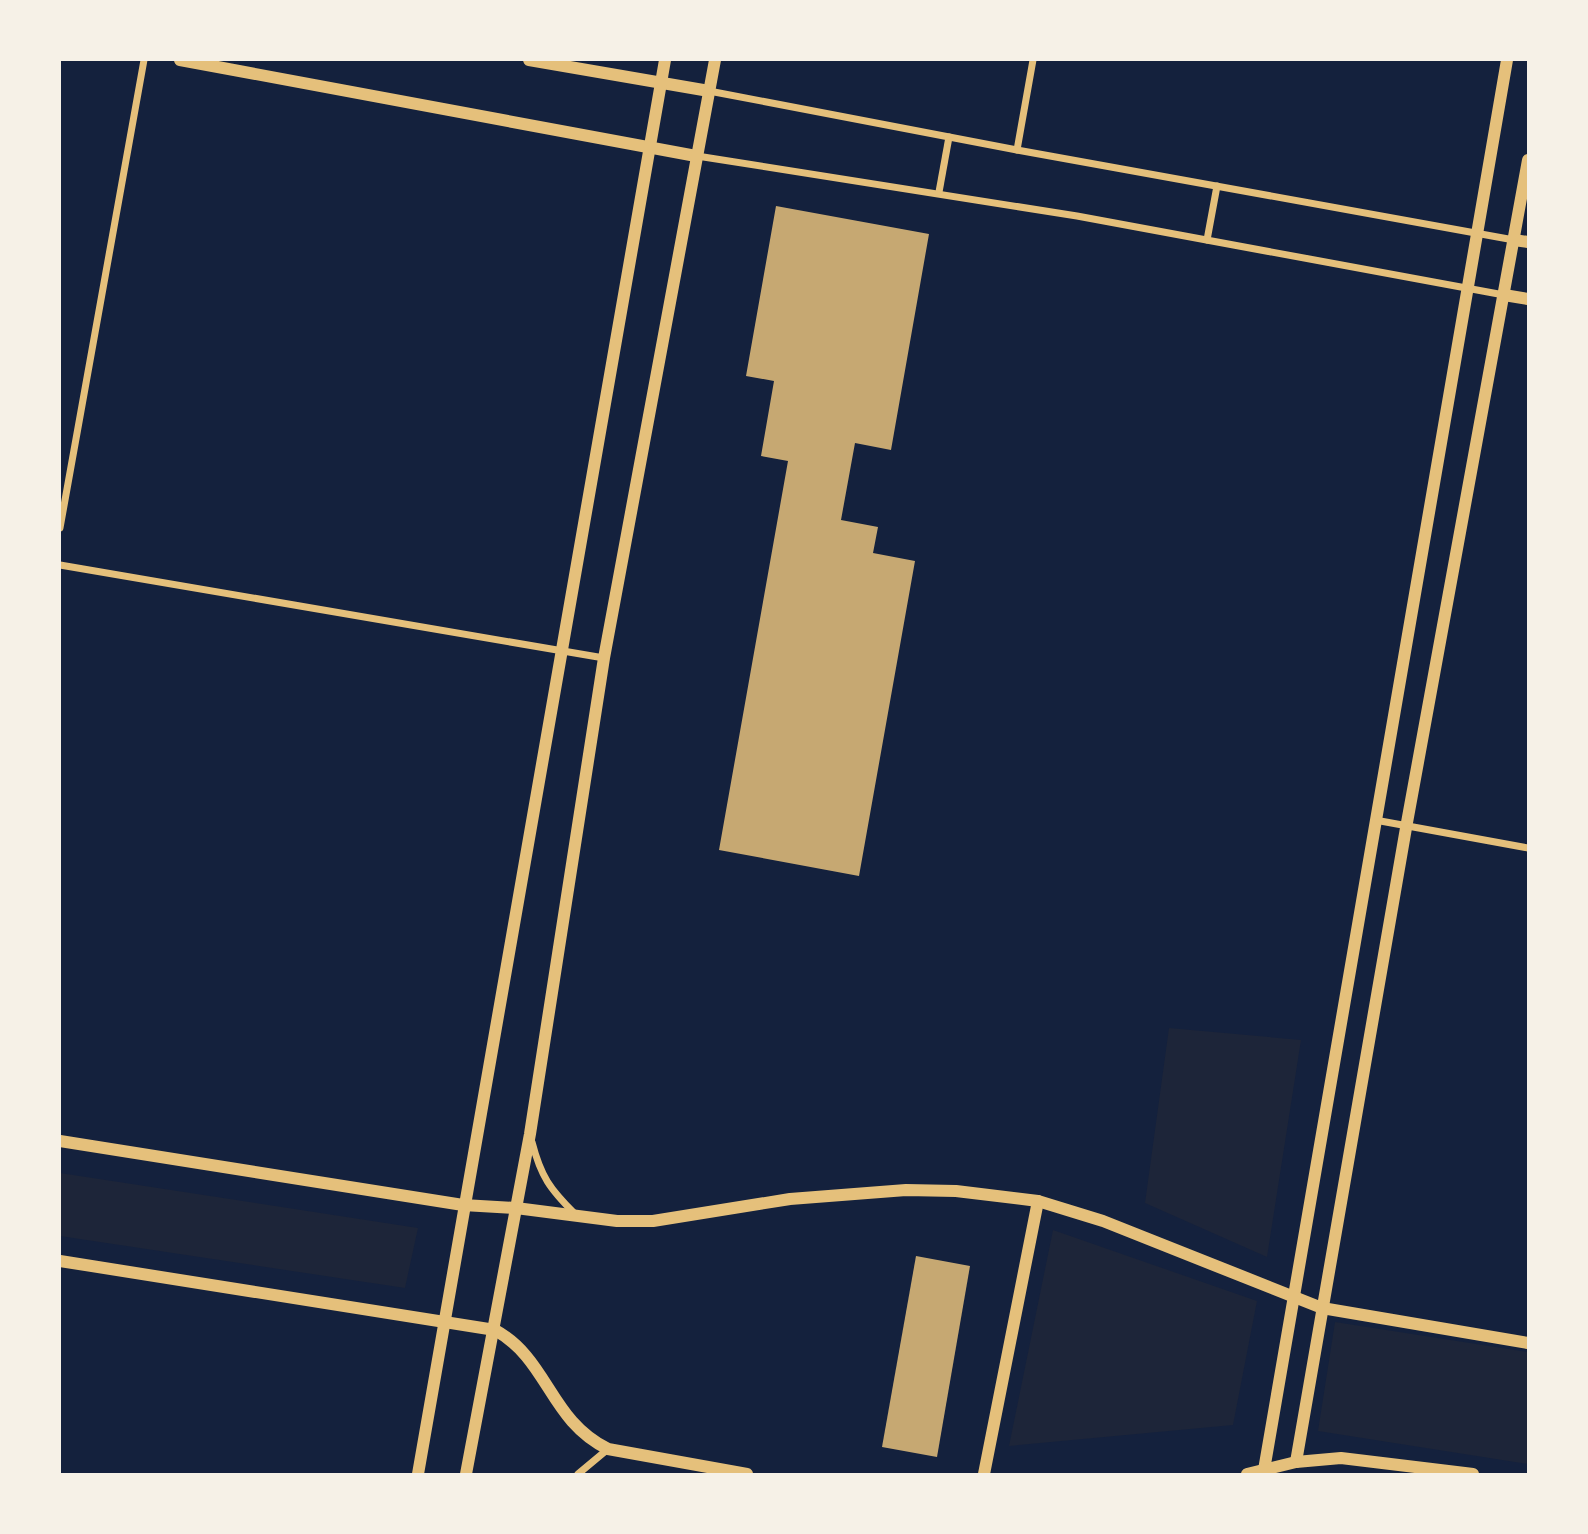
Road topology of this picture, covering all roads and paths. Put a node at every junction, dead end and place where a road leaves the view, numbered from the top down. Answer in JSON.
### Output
{"nodes":[{"id":1,"x":144,"y":60,"type":"edge"},
{"id":2,"x":180,"y":60,"type":"edge"},
{"id":3,"x":529,"y":60,"type":"edge"},
{"id":4,"x":666,"y":60,"type":"edge"},
{"id":5,"x":715,"y":60,"type":"edge"},
{"id":6,"x":1033,"y":60,"type":"edge"},
{"id":7,"x":1507,"y":60,"type":"edge"},
{"id":8,"x":661,"y":82,"type":"junction"},
{"id":9,"x":709,"y":91,"type":"junction"},
{"id":10,"x":949,"y":137,"type":"junction"},
{"id":11,"x":650,"y":148,"type":"junction"},
{"id":12,"x":1017,"y":150,"type":"junction"},
{"id":13,"x":696,"y":156,"type":"junction"},
{"id":14,"x":1528,"y":160,"type":"edge"},
{"id":15,"x":1217,"y":186,"type":"junction"},
{"id":16,"x":939,"y":192,"type":"junction"},
{"id":17,"x":1476,"y":232,"type":"junction"},
{"id":18,"x":1207,"y":240,"type":"junction"},
{"id":19,"x":1514,"y":240,"type":"junction"},
{"id":20,"x":1528,"y":242,"type":"edge"},
{"id":21,"x":1468,"y":288,"type":"junction"},
{"id":22,"x":1504,"y":295,"type":"junction"},
{"id":23,"x":1528,"y":299,"type":"edge"},
{"id":24,"x":60,"y":528,"type":"edge"},
{"id":25,"x":60,"y":565,"type":"edge"},
{"id":26,"x":560,"y":651,"type":"junction"},
{"id":27,"x":604,"y":658,"type":"junction"},
{"id":28,"x":1375,"y":820,"type":"junction"},
{"id":29,"x":1406,"y":828,"type":"junction"},
{"id":30,"x":1528,"y":848,"type":"edge"},
{"id":31,"x":530,"y":1134,"type":"junction"},
{"id":32,"x":60,"y":1141,"type":"edge"},
{"id":33,"x":1038,"y":1200,"type":"junction"},
{"id":34,"x":463,"y":1205,"type":"junction"},
{"id":35,"x":516,"y":1208,"type":"junction"},
{"id":36,"x":576,"y":1214,"type":"junction"},
{"id":37,"x":60,"y":1261,"type":"edge"},
{"id":38,"x":1292,"y":1296,"type":"junction"},
{"id":39,"x":1322,"y":1308,"type":"junction"},
{"id":40,"x":445,"y":1322,"type":"junction"},
{"id":41,"x":495,"y":1330,"type":"junction"},
{"id":42,"x":1528,"y":1343,"type":"edge"},
{"id":43,"x":608,"y":1449,"type":"junction"},
{"id":44,"x":1295,"y":1468,"type":"edge"},
{"id":45,"x":1264,"y":1472,"type":"edge"},
{"id":46,"x":418,"y":1475,"type":"edge"},
{"id":47,"x":466,"y":1475,"type":"edge"},
{"id":48,"x":578,"y":1475,"type":"edge"},
{"id":49,"x":747,"y":1475,"type":"edge"},
{"id":50,"x":984,"y":1475,"type":"edge"},
{"id":51,"x":1247,"y":1475,"type":"edge"},
{"id":52,"x":1474,"y":1475,"type":"edge"}],
"edges":[{"from":1,"to":24,"type":"street"},
{"from":2,"to":11,"type":"street"},
{"from":3,"to":8,"type":"street"},
{"from":4,"to":8,"type":"street"},
{"from":5,"to":9,"type":"street"},
{"from":6,"to":12,"type":"street"},
{"from":7,"to":17,"type":"street"},
{"from":8,"to":9,"type":"street"},
{"from":8,"to":11,"type":"street"},
{"from":9,"to":10,"type":"street"},
{"from":9,"to":13,"type":"street"},
{"from":10,"to":12,"type":"street"},
{"from":10,"to":16,"type":"street"},
{"from":11,"to":13,"type":"street"},
{"from":11,"to":26,"type":"street"},
{"from":12,"to":15,"type":"street"},
{"from":13,"to":16,"type":"street"},
{"from":13,"to":27,"type":"street"},
{"from":14,"to":19,"type":"street"},
{"from":15,"to":17,"type":"street"},
{"from":15,"to":18,"type":"street"},
{"from":16,"to":18,"type":"street"},
{"from":17,"to":19,"type":"street"},
{"from":17,"to":21,"type":"street"},
{"from":18,"to":21,"type":"street"},
{"from":19,"to":20,"type":"street"},
{"from":19,"to":22,"type":"street"},
{"from":21,"to":22,"type":"street"},
{"from":21,"to":28,"type":"street"},
{"from":22,"to":23,"type":"street"},
{"from":22,"to":29,"type":"street"},
{"from":25,"to":26,"type":"street"},
{"from":26,"to":27,"type":"street"},
{"from":26,"to":34,"type":"street"},
{"from":27,"to":31,"type":"street"},
{"from":28,"to":29,"type":"street"},
{"from":28,"to":38,"type":"street"},
{"from":29,"to":30,"type":"street"},
{"from":29,"to":39,"type":"street"},
{"from":31,"to":35,"type":"street"},
{"from":31,"to":36,"type":"street"},
{"from":32,"to":34,"type":"street"},
{"from":33,"to":36,"type":"street"},
{"from":33,"to":38,"type":"street"},
{"from":33,"to":50,"type":"street"},
{"from":34,"to":35,"type":"street"},
{"from":34,"to":40,"type":"street"},
{"from":35,"to":36,"type":"street"},
{"from":35,"to":41,"type":"street"},
{"from":37,"to":40,"type":"street"},
{"from":38,"to":39,"type":"street"},
{"from":38,"to":45,"type":"street"},
{"from":39,"to":42,"type":"street"},
{"from":39,"to":44,"type":"street"},
{"from":40,"to":41,"type":"street"},
{"from":40,"to":46,"type":"street"},
{"from":41,"to":43,"type":"street"},
{"from":41,"to":47,"type":"street"},
{"from":43,"to":48,"type":"street"},
{"from":43,"to":49,"type":"street"},
{"from":44,"to":45,"type":"street"},
{"from":44,"to":52,"type":"street"},
{"from":45,"to":51,"type":"street"}]}
